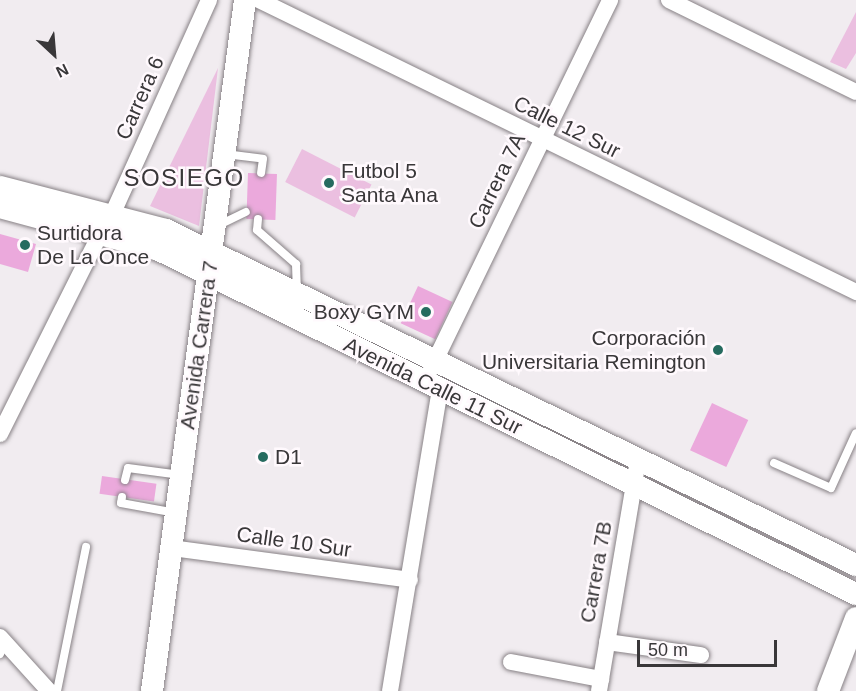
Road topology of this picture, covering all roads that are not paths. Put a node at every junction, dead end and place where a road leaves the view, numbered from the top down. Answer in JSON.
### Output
{"nodes":[{"id":1,"x":209,"y":0,"type":"edge"},
{"id":2,"x":245,"y":0,"type":"edge"},
{"id":3,"x":259,"y":0,"type":"edge"},
{"id":4,"x":610,"y":0,"type":"edge"},
{"id":5,"x":669,"y":0,"type":"edge"},
{"id":6,"x":856,"y":92,"type":"edge"},
{"id":7,"x":542,"y":140,"type":"junction"},
{"id":8,"x":224,"y":154,"type":"junction"},
{"id":9,"x":261,"y":173,"type":"dead end"},
{"id":10,"x":0,"y":187,"type":"edge"},
{"id":11,"x":0,"y":207,"type":"edge"},
{"id":12,"x":246,"y":212,"type":"dead end"},
{"id":13,"x":258,"y":219,"type":"dead end"},
{"id":14,"x":106,"y":223,"type":"junction"},
{"id":15,"x":214,"y":227,"type":"junction"},
{"id":16,"x":209,"y":263,"type":"junction"},
{"id":17,"x":856,"y":292,"type":"edge"},
{"id":18,"x":297,"y":295,"type":"junction"},
{"id":19,"x":434,"y":362,"type":"junction"},
{"id":20,"x":433,"y":386,"type":"junction"},
{"id":21,"x":856,"y":433,"type":"edge"},
{"id":22,"x":0,"y":434,"type":"edge"},
{"id":23,"x":638,"y":460,"type":"junction"},
{"id":24,"x":774,"y":463,"type":"dead end"},
{"id":25,"x":181,"y":475,"type":"junction"},
{"id":26,"x":125,"y":480,"type":"dead end"},
{"id":27,"x":634,"y":485,"type":"junction"},
{"id":28,"x":122,"y":497,"type":"dead end"},
{"id":29,"x":176,"y":513,"type":"junction"},
{"id":30,"x":86,"y":547,"type":"dead end"},
{"id":31,"x":171,"y":548,"type":"junction"},
{"id":32,"x":856,"y":565,"type":"edge"},
{"id":33,"x":410,"y":580,"type":"junction"},
{"id":34,"x":856,"y":594,"type":"edge"},
{"id":35,"x":856,"y":618,"type":"edge"},
{"id":36,"x":607,"y":642,"type":"junction"},
{"id":37,"x":2,"y":645,"type":"edge"},
{"id":38,"x":701,"y":655,"type":"dead end"},
{"id":39,"x":511,"y":662,"type":"dead end"},
{"id":40,"x":600,"y":685,"type":"edge"},
{"id":41,"x":50,"y":691,"type":"edge"},
{"id":42,"x":57,"y":691,"type":"edge"},
{"id":43,"x":152,"y":691,"type":"edge"},
{"id":44,"x":390,"y":691,"type":"edge"},
{"id":45,"x":828,"y":691,"type":"edge"}],
"edges":[{"from":1,"to":14,"type":"street","name":"Carrera 6"},
{"from":2,"to":8,"type":"main road","name":"Avenida Carrera 7"},
{"from":3,"to":7,"type":"street","name":"Calle 12 Sur"},
{"from":4,"to":7,"type":"street","name":"Carrera 7A"},
{"from":5,"to":6,"type":"street"},
{"from":7,"to":17,"type":"street","name":"Calle 12 Sur"},
{"from":7,"to":19,"type":"street","name":"Carrera 7A"},
{"from":8,"to":9,"type":"lane"},
{"from":8,"to":15,"type":"main road","name":"Avenida Carrera 7"},
{"from":10,"to":14,"type":"main road","name":"Avenida Calle 11 Sur"},
{"from":11,"to":14,"type":"main road","name":"Avenida Calle 11 Sur"},
{"from":12,"to":15,"type":"lane"},
{"from":13,"to":18,"type":"lane"},
{"from":14,"to":16,"type":"main road","name":"Avenida Calle 11 Sur"},
{"from":14,"to":22,"type":"street","name":"Carrera 6"},
{"from":15,"to":16,"type":"main road","name":"Avenida Carrera 7"},
{"from":16,"to":18,"type":"main road","name":"Avenida Calle 11 Sur"},
{"from":16,"to":20,"type":"main road","name":"Avenida Calle 11 Sur"},
{"from":16,"to":25,"type":"main road","name":"Avenida Carrera 7"},
{"from":18,"to":19,"type":"main road","name":"Avenida Calle 11 Sur"},
{"from":19,"to":20,"type":"street","name":"Carrera 7A"},
{"from":19,"to":23,"type":"main road","name":"Avenida Calle 11 Sur"},
{"from":20,"to":27,"type":"main road","name":"Avenida Calle 11 Sur"},
{"from":20,"to":33,"type":"street","name":"Carrera 7A"},
{"from":21,"to":24,"type":"lane"},
{"from":23,"to":27,"type":"street","name":"Carrera 7B"},
{"from":23,"to":32,"type":"main road","name":"Avenida Calle 11 Sur"},
{"from":25,"to":26,"type":"lane"},
{"from":25,"to":29,"type":"main road","name":"Avenida Carrera 7"},
{"from":27,"to":34,"type":"main road","name":"Avenida Calle 11 Sur"},
{"from":27,"to":36,"type":"street","name":"Carrera 7B"},
{"from":28,"to":29,"type":"lane"},
{"from":29,"to":31,"type":"main road","name":"Avenida Carrera 7"},
{"from":30,"to":42,"type":"lane"},
{"from":31,"to":33,"type":"street","name":"Calle 10 Sur"},
{"from":31,"to":43,"type":"main road","name":"Avenida Carrera 7"},
{"from":33,"to":44,"type":"street","name":"Carrera 7A"},
{"from":35,"to":45,"type":"main road"},
{"from":36,"to":38,"type":"street"},
{"from":36,"to":40,"type":"street","name":"Carrera 7B"},
{"from":37,"to":41,"type":"street"},
{"from":39,"to":40,"type":"street"}]}
